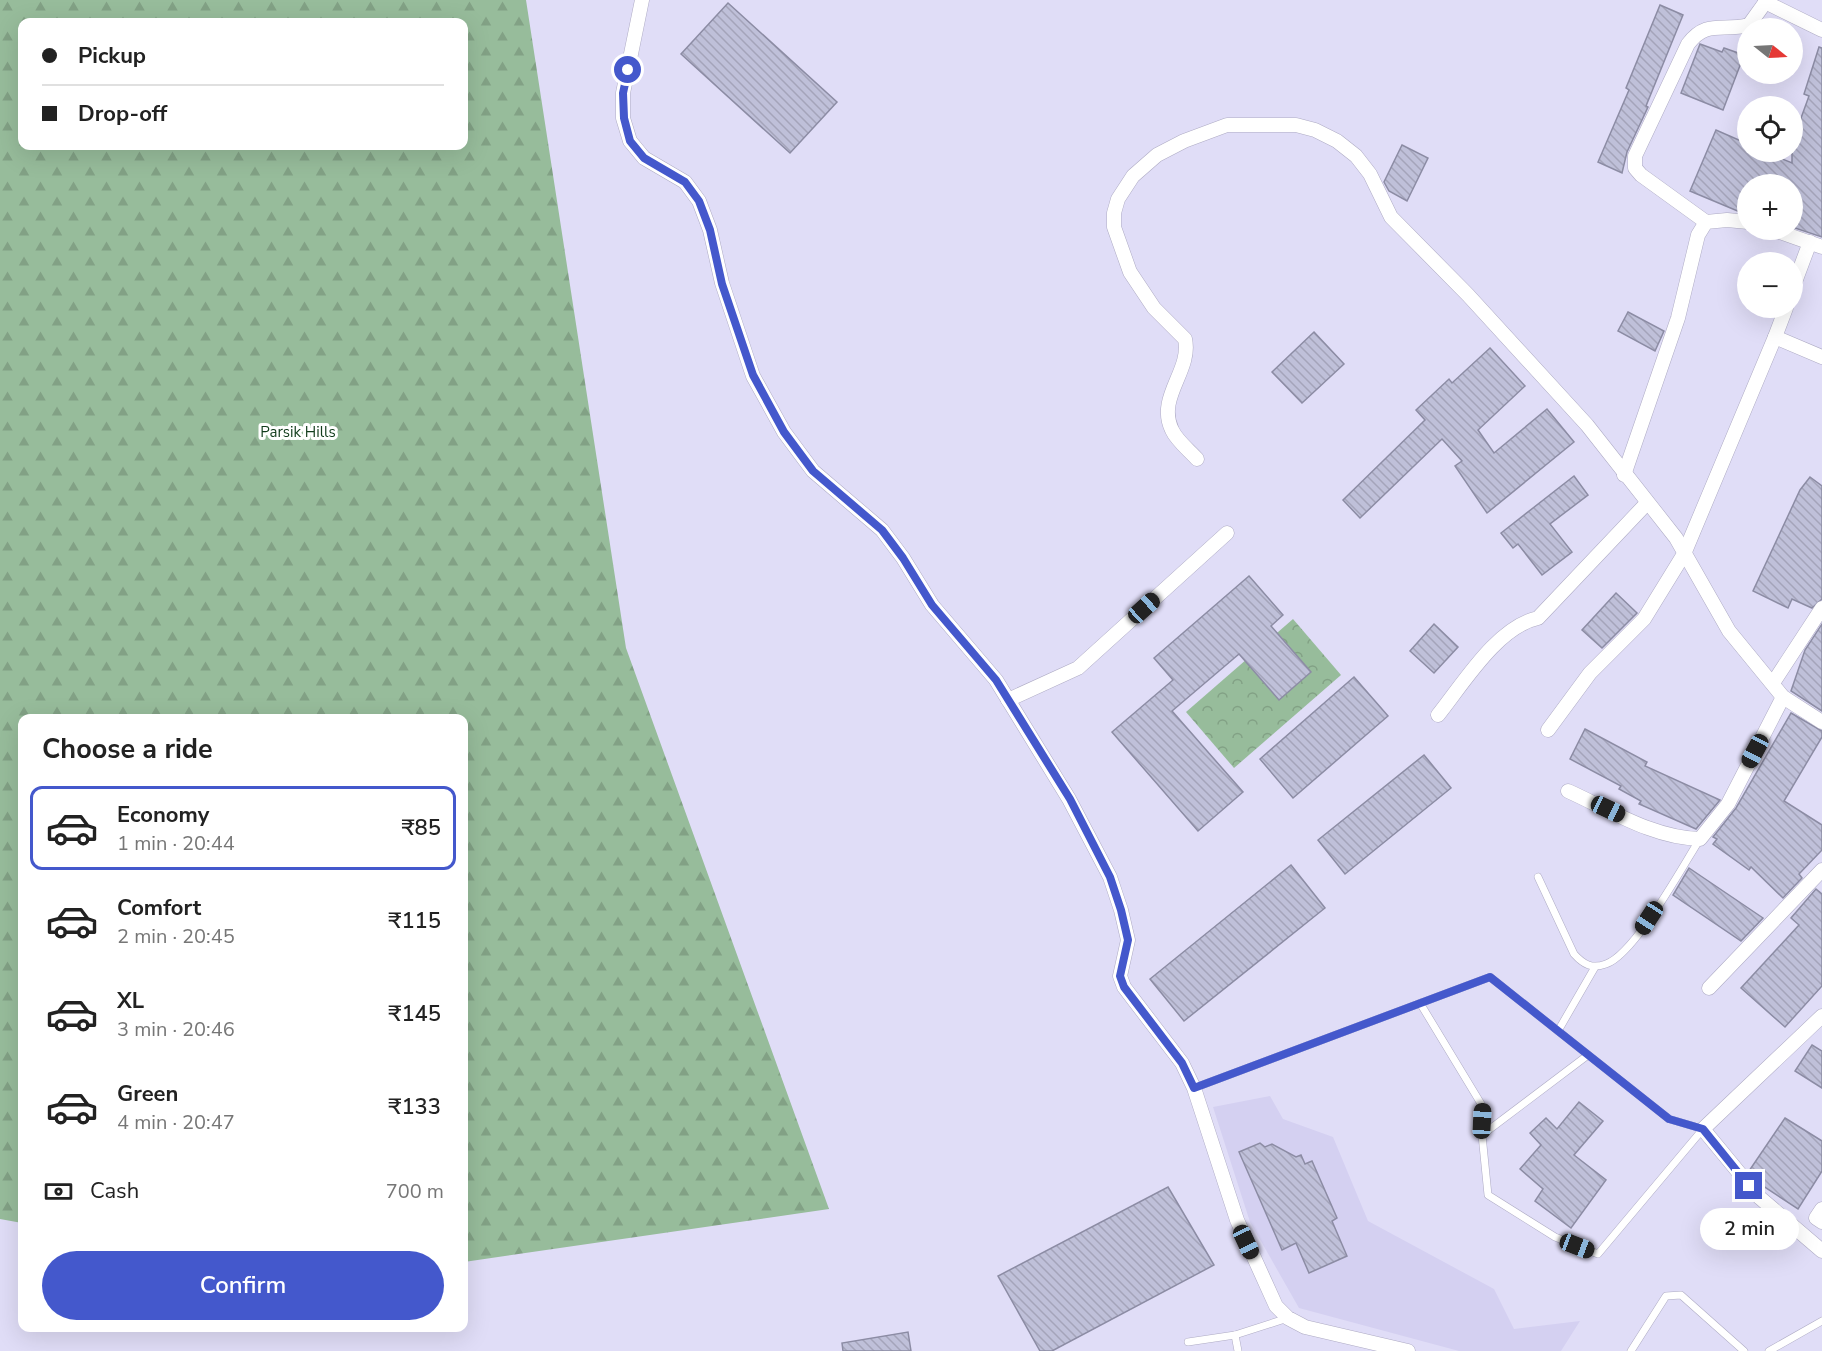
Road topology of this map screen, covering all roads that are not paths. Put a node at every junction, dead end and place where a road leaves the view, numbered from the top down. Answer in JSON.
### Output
{"nodes":[{"id":1,"x":642,"y":0,"type":"edge"},
{"id":2,"x":1766,"y":1,"type":"edge"},
{"id":3,"x":1822,"y":30,"type":"edge"},
{"id":4,"x":1737,"y":221,"type":"edge"},
{"id":5,"x":1706,"y":222,"type":"junction"},
{"id":6,"x":1816,"y":245,"type":"edge"},
{"id":7,"x":1803,"y":269,"type":"edge"},
{"id":8,"x":1782,"y":318,"type":"edge"},
{"id":9,"x":1775,"y":337,"type":"junction"},
{"id":10,"x":1822,"y":357,"type":"edge"},
{"id":11,"x":1197,"y":459,"type":"dead end"},
{"id":12,"x":1624,"y":475,"type":"junction"},
{"id":13,"x":1647,"y":503,"type":"junction"},
{"id":14,"x":1227,"y":533,"type":"dead end"},
{"id":15,"x":1684,"y":554,"type":"junction"},
{"id":16,"x":1822,"y":608,"type":"edge"},
{"id":17,"x":1773,"y":683,"type":"junction"},
{"id":18,"x":1783,"y":697,"type":"junction"},
{"id":19,"x":1008,"y":700,"type":"junction"},
{"id":20,"x":1438,"y":715,"type":"dead end"},
{"id":21,"x":1822,"y":722,"type":"edge"},
{"id":22,"x":1548,"y":730,"type":"dead end"},
{"id":23,"x":1568,"y":790,"type":"dead end"},
{"id":24,"x":1700,"y":839,"type":"junction"},
{"id":25,"x":1822,"y":870,"type":"edge"},
{"id":26,"x":1538,"y":877,"type":"dead end"},
{"id":27,"x":1595,"y":967,"type":"junction"},
{"id":28,"x":1709,"y":988,"type":"dead end"},
{"id":29,"x":1420,"y":1003,"type":"junction"},
{"id":30,"x":1822,"y":1016,"type":"edge"},
{"id":31,"x":1558,"y":1031,"type":"junction"},
{"id":32,"x":1588,"y":1054,"type":"junction"},
{"id":33,"x":1194,"y":1088,"type":"junction"},
{"id":34,"x":1703,"y":1129,"type":"junction"},
{"id":35,"x":1482,"y":1135,"type":"junction"},
{"id":36,"x":1822,"y":1209,"type":"edge"},
{"id":37,"x":1822,"y":1222,"type":"edge"},
{"id":38,"x":1822,"y":1251,"type":"edge"},
{"id":39,"x":1288,"y":1318,"type":"junction"},
{"id":40,"x":1822,"y":1321,"type":"edge"},
{"id":41,"x":1235,"y":1335,"type":"junction"},
{"id":42,"x":1188,"y":1342,"type":"dead end"},
{"id":43,"x":1381,"y":1347,"type":"edge"},
{"id":44,"x":1238,"y":1351,"type":"edge"},
{"id":45,"x":1408,"y":1351,"type":"edge"},
{"id":46,"x":1631,"y":1351,"type":"edge"},
{"id":47,"x":1744,"y":1351,"type":"edge"},
{"id":48,"x":1769,"y":1351,"type":"edge"}],
"edges":[{"from":1,"to":19,"type":"street"},
{"from":2,"to":3,"type":"street"},
{"from":2,"to":5,"type":"street"},
{"from":4,"to":5,"type":"street"},
{"from":5,"to":12,"type":"street"},
{"from":6,"to":7,"type":"street"},
{"from":8,"to":9,"type":"street"},
{"from":9,"to":10,"type":"street"},
{"from":9,"to":15,"type":"street"},
{"from":11,"to":12,"type":"street"},
{"from":12,"to":13,"type":"street"},
{"from":13,"to":15,"type":"street"},
{"from":13,"to":20,"type":"street"},
{"from":14,"to":19,"type":"street"},
{"from":15,"to":17,"type":"street"},
{"from":15,"to":22,"type":"street"},
{"from":16,"to":17,"type":"street"},
{"from":17,"to":18,"type":"street"},
{"from":18,"to":21,"type":"street"},
{"from":18,"to":24,"type":"street"},
{"from":19,"to":33,"type":"street"},
{"from":23,"to":24,"type":"street"},
{"from":24,"to":27,"type":"lane"},
{"from":25,"to":28,"type":"street"},
{"from":26,"to":27,"type":"lane"},
{"from":27,"to":31,"type":"lane"},
{"from":29,"to":31,"type":"lane"},
{"from":29,"to":33,"type":"lane"},
{"from":29,"to":35,"type":"lane"},
{"from":30,"to":34,"type":"street"},
{"from":31,"to":32,"type":"lane"},
{"from":32,"to":34,"type":"lane"},
{"from":32,"to":35,"type":"lane"},
{"from":33,"to":39,"type":"street"},
{"from":34,"to":35,"type":"lane"},
{"from":34,"to":38,"type":"street"},
{"from":36,"to":37,"type":"street"},
{"from":39,"to":41,"type":"lane"},
{"from":39,"to":43,"type":"street"},
{"from":40,"to":48,"type":"lane"},
{"from":41,"to":42,"type":"lane"},
{"from":41,"to":44,"type":"lane"},
{"from":43,"to":45,"type":"street"},
{"from":46,"to":47,"type":"lane"}]}
